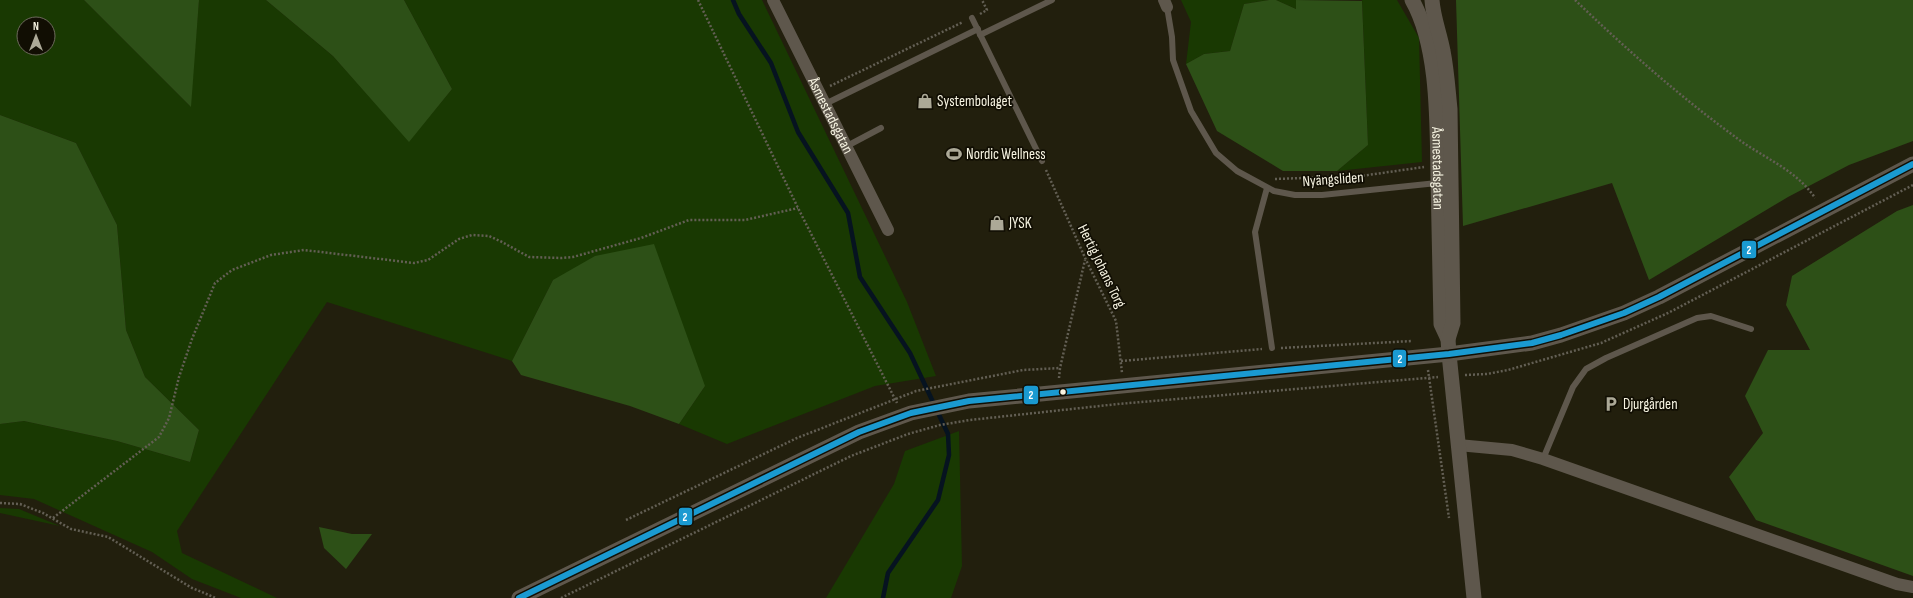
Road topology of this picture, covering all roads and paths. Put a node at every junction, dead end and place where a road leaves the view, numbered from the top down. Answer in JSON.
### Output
{"nodes":[{"id":1,"x":698,"y":0,"type":"edge"},
{"id":2,"x":773,"y":0,"type":"edge"},
{"id":3,"x":982,"y":0,"type":"edge"},
{"id":4,"x":1052,"y":0,"type":"edge"},
{"id":5,"x":1412,"y":0,"type":"edge"},
{"id":6,"x":1432,"y":0,"type":"edge"},
{"id":7,"x":1575,"y":0,"type":"edge"},
{"id":8,"x":1165,"y":4,"type":"edge"},
{"id":9,"x":972,"y":18,"type":"junction"},
{"id":10,"x":979,"y":32,"type":"junction"},
{"id":11,"x":819,"y":92,"type":"junction"},
{"id":12,"x":825,"y":104,"type":"junction"},
{"id":13,"x":881,"y":128,"type":"dead end"},
{"id":14,"x":847,"y":146,"type":"junction"},
{"id":15,"x":1042,"y":161,"type":"joint"},
{"id":16,"x":1913,"y":164,"type":"edge"},
{"id":17,"x":1438,"y":165,"type":"junction"},
{"id":18,"x":1270,"y":176,"type":"dead end"},
{"id":19,"x":1445,"y":182,"type":"junction"},
{"id":20,"x":1913,"y":185,"type":"edge"},
{"id":21,"x":1267,"y":188,"type":"junction"},
{"id":22,"x":798,"y":208,"type":"junction"},
{"id":23,"x":1824,"y":211,"type":"junction"},
{"id":24,"x":888,"y":230,"type":"dead end"},
{"id":25,"x":1086,"y":260,"type":"junction"},
{"id":26,"x":1751,"y":329,"type":"dead end"},
{"id":27,"x":1417,"y":341,"type":"dead end"},
{"id":28,"x":1272,"y":348,"type":"junction"},
{"id":29,"x":1449,"y":354,"type":"junction"},
{"id":30,"x":1121,"y":362,"type":"junction"},
{"id":31,"x":1060,"y":368,"type":"junction"},
{"id":32,"x":1450,"y":376,"type":"junction"},
{"id":33,"x":1429,"y":378,"type":"junction"},
{"id":34,"x":1059,"y":379,"type":"dead end"},
{"id":35,"x":1123,"y":385,"type":"junction"},
{"id":36,"x":895,"y":399,"type":"junction"},
{"id":37,"x":1458,"y":445,"type":"junction"},
{"id":38,"x":1543,"y":459,"type":"junction"},
{"id":39,"x":0,"y":503,"type":"edge"},
{"id":40,"x":53,"y":518,"type":"junction"},
{"id":41,"x":626,"y":520,"type":"dead end"},
{"id":42,"x":1450,"y":521,"type":"dead end"},
{"id":43,"x":1913,"y":587,"type":"edge"},
{"id":44,"x":216,"y":598,"type":"edge"},
{"id":45,"x":519,"y":598,"type":"edge"},
{"id":46,"x":561,"y":598,"type":"edge"},
{"id":47,"x":1474,"y":598,"type":"edge"}],
"edges":[{"from":1,"to":22,"type":"path"},
{"from":2,"to":11,"type":"street","name":"Åsmestadsgatan"},
{"from":3,"to":9,"type":"path"},
{"from":4,"to":10,"type":"lane"},
{"from":5,"to":17,"type":"street","name":"Åsmestadsgatan"},
{"from":6,"to":19,"type":"street","name":"Åsmestadsgatan"},
{"from":7,"to":23,"type":"path"},
{"from":8,"to":21,"type":"lane","name":"Nyängsliden"},
{"from":9,"to":10,"type":"lane"},
{"from":9,"to":11,"type":"path"},
{"from":10,"to":12,"type":"lane"},
{"from":10,"to":15,"type":"lane"},
{"from":11,"to":12,"type":"street","name":"Åsmestadsgatan"},
{"from":12,"to":14,"type":"street","name":"Åsmestadsgatan"},
{"from":13,"to":14,"type":"lane"},
{"from":14,"to":24,"type":"street","name":"Åsmestadsgatan"},
{"from":15,"to":25,"type":"path","name":"Hertig Johans Torg"},
{"from":16,"to":23,"type":"street"},
{"from":17,"to":18,"type":"path"},
{"from":17,"to":19,"type":"street","name":"Åsmestadsgatan"},
{"from":19,"to":21,"type":"lane","name":"Nyängsliden"},
{"from":19,"to":29,"type":"street","name":"Åsmestadsgatan"},
{"from":20,"to":23,"type":"path"},
{"from":21,"to":28,"type":"lane"},
{"from":22,"to":36,"type":"path"},
{"from":22,"to":40,"type":"path"},
{"from":23,"to":29,"type":"street"},
{"from":25,"to":30,"type":"path","name":"Hertig Johans Torg"},
{"from":25,"to":31,"type":"path"},
{"from":26,"to":38,"type":"lane"},
{"from":27,"to":28,"type":"path"},
{"from":28,"to":30,"type":"path"},
{"from":29,"to":32,"type":"street","name":"Åsmestadsgatan"},
{"from":29,"to":35,"type":"street"},
{"from":30,"to":35,"type":"path","name":"Hertig Johans Torg"},
{"from":31,"to":34,"type":"path"},
{"from":31,"to":36,"type":"path"},
{"from":32,"to":33,"type":"path"},
{"from":32,"to":37,"type":"street","name":"Åsmestadsgatan"},
{"from":33,"to":42,"type":"path"},
{"from":33,"to":46,"type":"path"},
{"from":35,"to":45,"type":"street"},
{"from":36,"to":41,"type":"path"},
{"from":37,"to":38,"type":"street"},
{"from":37,"to":47,"type":"street","name":"Åsmestadsgatan"},
{"from":38,"to":43,"type":"street"},
{"from":39,"to":40,"type":"path"},
{"from":40,"to":44,"type":"path"}]}
